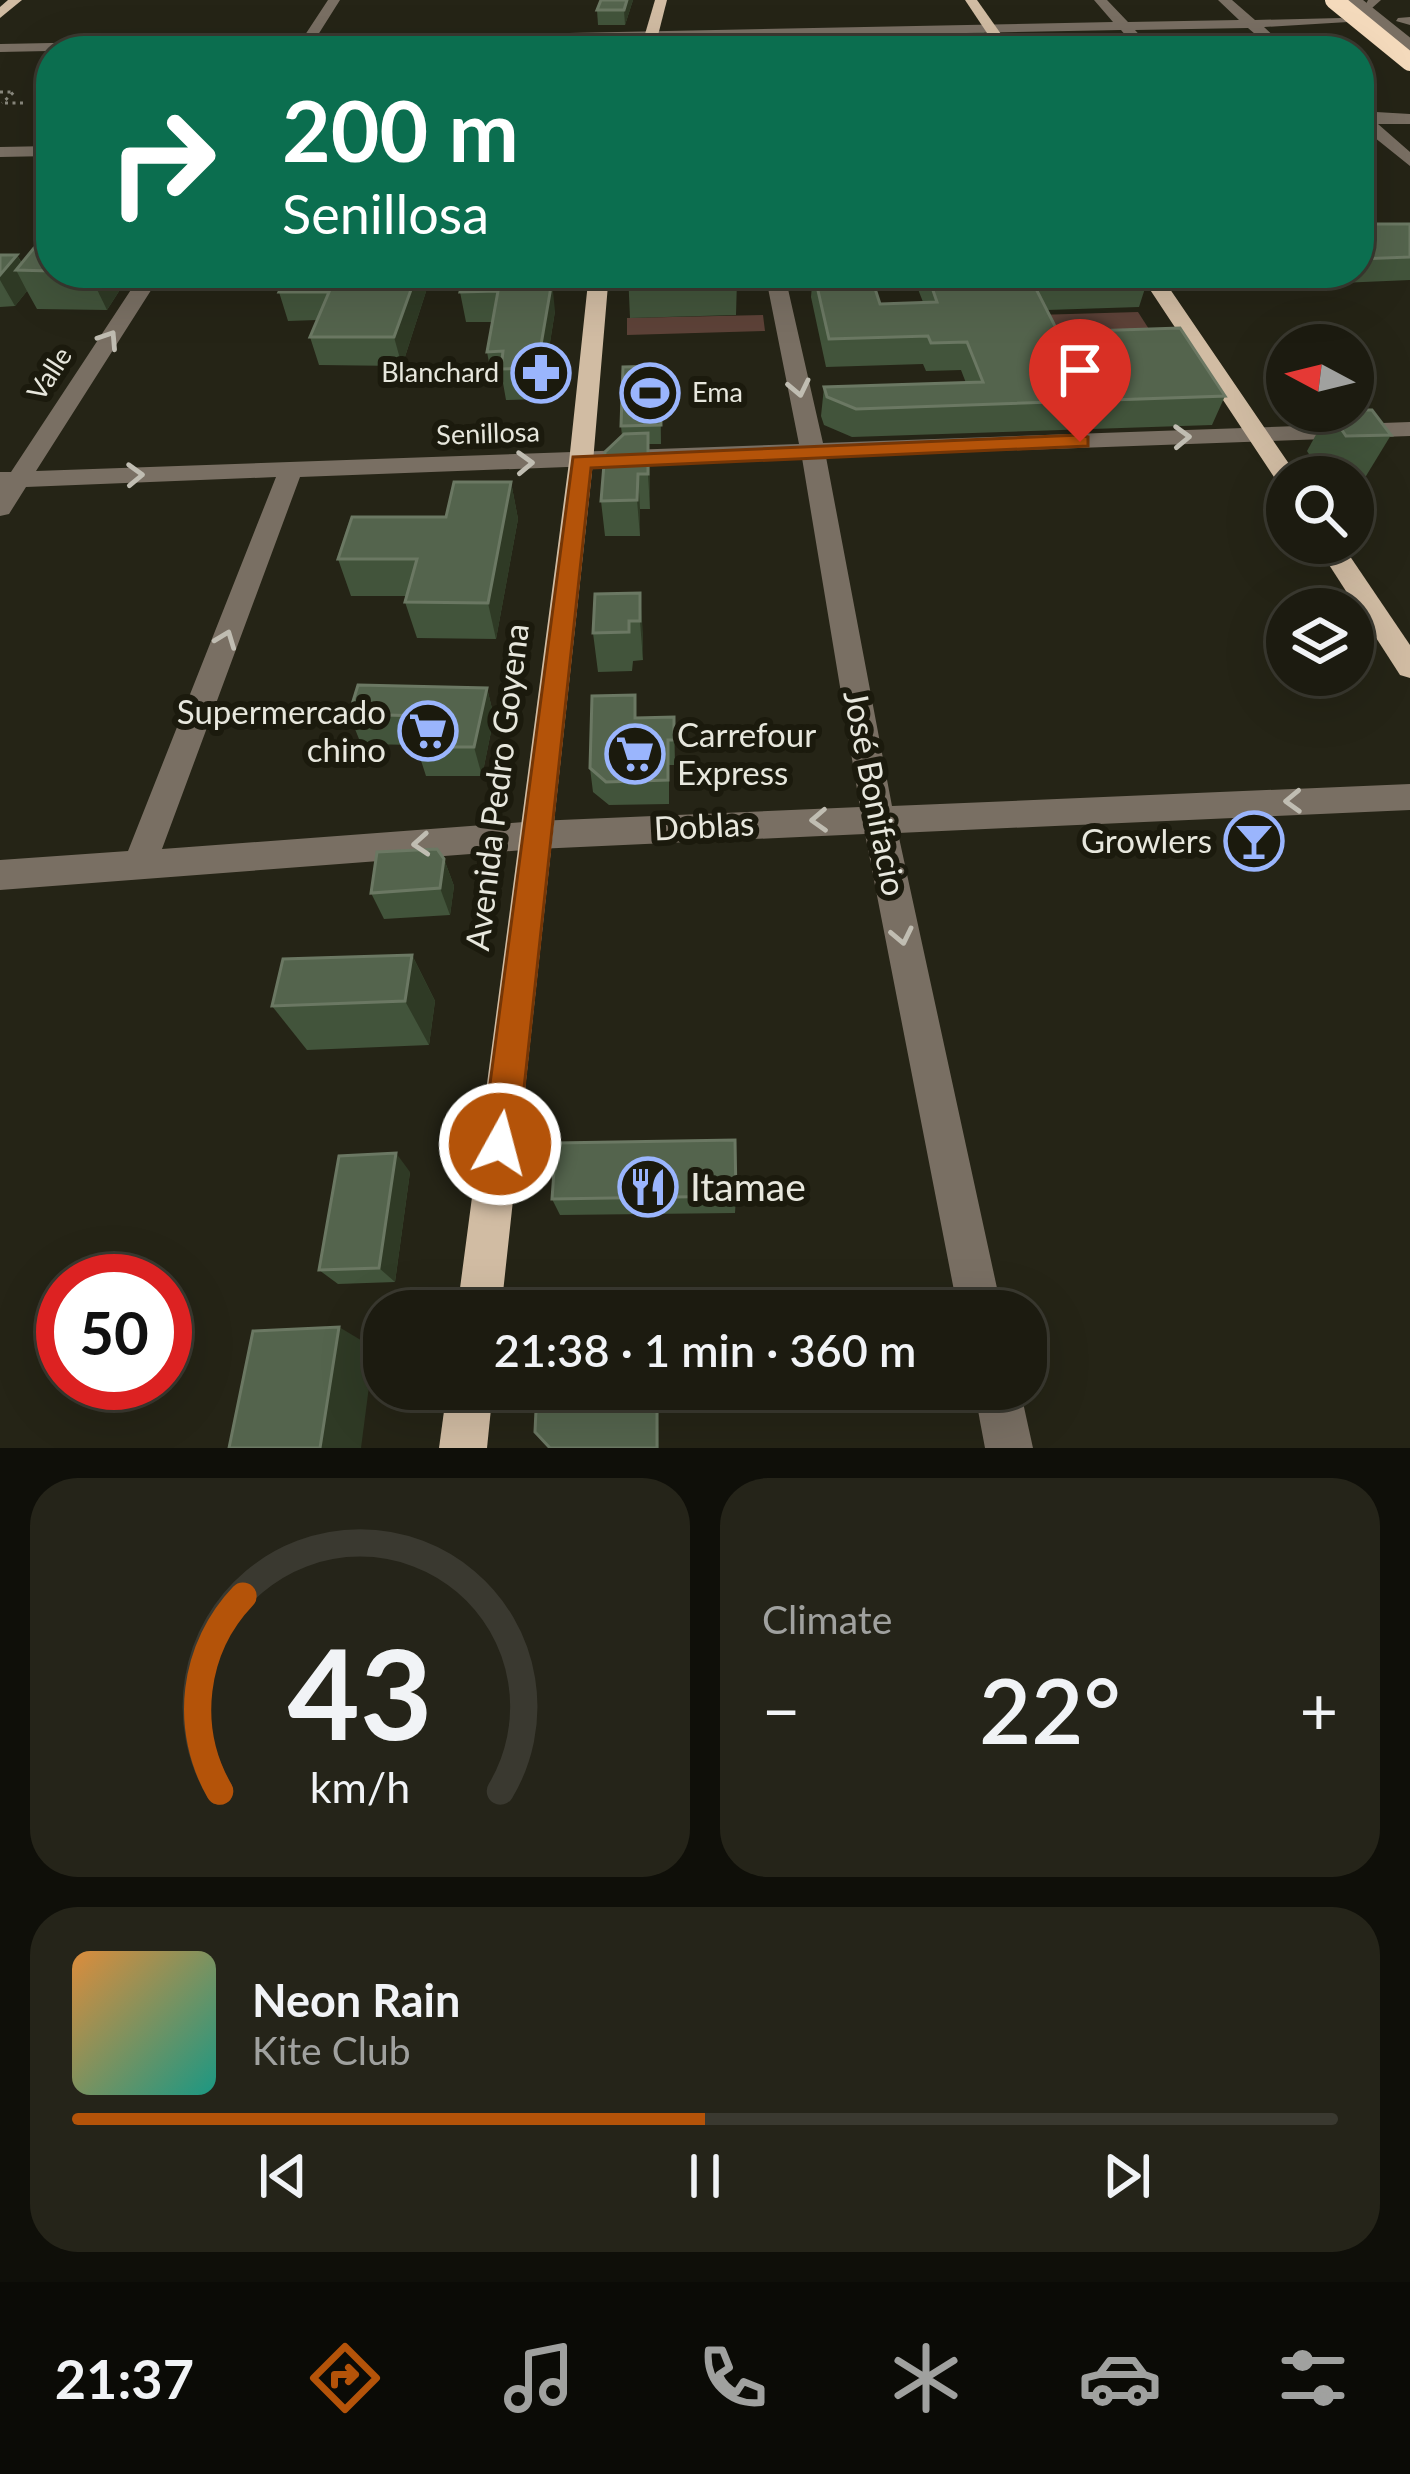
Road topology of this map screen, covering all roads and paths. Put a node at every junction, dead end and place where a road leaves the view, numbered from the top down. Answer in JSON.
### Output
{"nodes":[{"id":1,"x":16,"y":0,"type":"edge"},
{"id":2,"x":334,"y":0,"type":"edge"},
{"id":3,"x":661,"y":0,"type":"edge"},
{"id":4,"x":971,"y":0,"type":"edge"},
{"id":5,"x":1100,"y":0,"type":"edge"},
{"id":6,"x":1224,"y":0,"type":"edge"},
{"id":7,"x":1318,"y":0,"type":"edge"},
{"id":8,"x":1334,"y":0,"type":"edge"},
{"id":9,"x":1371,"y":2,"type":"edge"},
{"id":10,"x":1347,"y":11,"type":"edge"},
{"id":11,"x":0,"y":14,"type":"edge"},
{"id":12,"x":1252,"y":24,"type":"junction"},
{"id":13,"x":1408,"y":25,"type":"edge"},
{"id":14,"x":1125,"y":27,"type":"junction"},
{"id":15,"x":992,"y":30,"type":"junction"},
{"id":16,"x":817,"y":35,"type":"joint"},
{"id":17,"x":311,"y":36,"type":"edge"},
{"id":18,"x":651,"y":36,"type":"edge"},
{"id":19,"x":800,"y":36,"type":"edge"},
{"id":20,"x":996,"y":36,"type":"edge"},
{"id":21,"x":1133,"y":36,"type":"edge"},
{"id":22,"x":1266,"y":36,"type":"edge"},
{"id":23,"x":1410,"y":47,"type":"edge"},
{"id":24,"x":0,"y":48,"type":"edge"},
{"id":25,"x":36,"y":48,"type":"edge"},
{"id":26,"x":1410,"y":62,"type":"edge"},
{"id":27,"x":0,"y":92,"type":"edge"},
{"id":28,"x":1,"y":103,"type":"edge"},
{"id":29,"x":24,"y":103,"type":"dead end"},
{"id":30,"x":1374,"y":118,"type":"edge"},
{"id":31,"x":1410,"y":118,"type":"edge"},
{"id":32,"x":1374,"y":130,"type":"edge"},
{"id":33,"x":0,"y":152,"type":"edge"},
{"id":34,"x":36,"y":152,"type":"edge"},
{"id":35,"x":1410,"y":161,"type":"edge"},
{"id":36,"x":142,"y":288,"type":"edge"},
{"id":37,"x":598,"y":288,"type":"edge"},
{"id":38,"x":778,"y":288,"type":"edge"},
{"id":39,"x":1159,"y":288,"type":"edge"},
{"id":40,"x":1410,"y":429,"type":"edge"},
{"id":41,"x":1258,"y":434,"type":"junction"},
{"id":42,"x":813,"y":453,"type":"junction"},
{"id":43,"x":1272,"y":456,"type":"edge"},
{"id":44,"x":581,"y":462,"type":"junction"},
{"id":45,"x":291,"y":470,"type":"junction"},
{"id":46,"x":9,"y":479,"type":"edge"},
{"id":47,"x":0,"y":508,"type":"edge"},
{"id":48,"x":1342,"y":564,"type":"edge"},
{"id":49,"x":1410,"y":667,"type":"edge"},
{"id":50,"x":1410,"y":797,"type":"edge"},
{"id":51,"x":878,"y":817,"type":"junction"},
{"id":52,"x":537,"y":835,"type":"junction"},
{"id":53,"x":139,"y":866,"type":"junction"},
{"id":54,"x":0,"y":875,"type":"edge"},
{"id":55,"x":482,"y":1290,"type":"edge"},
{"id":56,"x":976,"y":1290,"type":"edge"},
{"id":57,"x":468,"y":1410,"type":"edge"},
{"id":58,"x":1001,"y":1410,"type":"edge"},
{"id":59,"x":463,"y":1448,"type":"edge"},
{"id":60,"x":1009,"y":1448,"type":"edge"}],
"edges":[{"from":1,"to":11,"type":"main road"},
{"from":2,"to":17,"type":"street"},
{"from":3,"to":18,"type":"main road"},
{"from":4,"to":15,"type":"main road"},
{"from":5,"to":14,"type":"street"},
{"from":6,"to":12,"type":"street"},
{"from":7,"to":10,"type":"street","bridge":true},
{"from":8,"to":10,"type":"highway","bridge":true},
{"from":9,"to":13,"type":"highway"},
{"from":10,"to":12,"type":"street"},
{"from":10,"to":23,"type":"street","bridge":true},
{"from":10,"to":26,"type":"highway","bridge":true},
{"from":12,"to":14,"type":"street"},
{"from":12,"to":22,"type":"street"},
{"from":14,"to":15,"type":"street"},
{"from":14,"to":21,"type":"street"},
{"from":15,"to":16,"type":"street"},
{"from":15,"to":20,"type":"main road"},
{"from":16,"to":19,"type":"street"},
{"from":24,"to":25,"type":"street"},
{"from":27,"to":28,"type":"path"},
{"from":28,"to":29,"type":"path"},
{"from":30,"to":31,"type":"street"},
{"from":32,"to":35,"type":"street"},
{"from":33,"to":34,"type":"street"},
{"from":46,"to":36,"type":"street","name":"Valle","one_way":true},
{"from":37,"to":44,"type":"main road","name":"Avenida Pedro Goyena"},
{"from":38,"to":42,"type":"street","name":"José Bonifacio","one_way":true},
{"from":39,"to":41,"type":"main road"},
{"from":40,"to":41,"type":"street","name":"Senillosa"},
{"from":42,"to":41,"type":"street","name":"Senillosa","one_way":true},
{"from":41,"to":43,"type":"main road"},
{"from":42,"to":44,"type":"street","name":"Senillosa"},
{"from":42,"to":51,"type":"street","name":"José Bonifacio"},
{"from":45,"to":44,"type":"street","name":"Senillosa","one_way":true},
{"from":44,"to":52,"type":"main road","name":"Avenida Pedro Goyena"},
{"from":46,"to":45,"type":"street","name":"Senillosa","one_way":true},
{"from":53,"to":45,"type":"street","one_way":true},
{"from":46,"to":47,"type":"street","name":"Valle"},
{"from":48,"to":49,"type":"main road"},
{"from":50,"to":51,"type":"street","name":"Doblas","one_way":true},
{"from":51,"to":52,"type":"street","name":"Doblas","one_way":true},
{"from":51,"to":56,"type":"street","name":"José Bonifacio","one_way":true},
{"from":52,"to":53,"type":"street","name":"Doblas","one_way":true},
{"from":52,"to":55,"type":"main road","name":"Avenida Pedro Goyena"},
{"from":53,"to":54,"type":"street","name":"Doblas"},
{"from":57,"to":59,"type":"main road"},
{"from":58,"to":60,"type":"street"}]}
